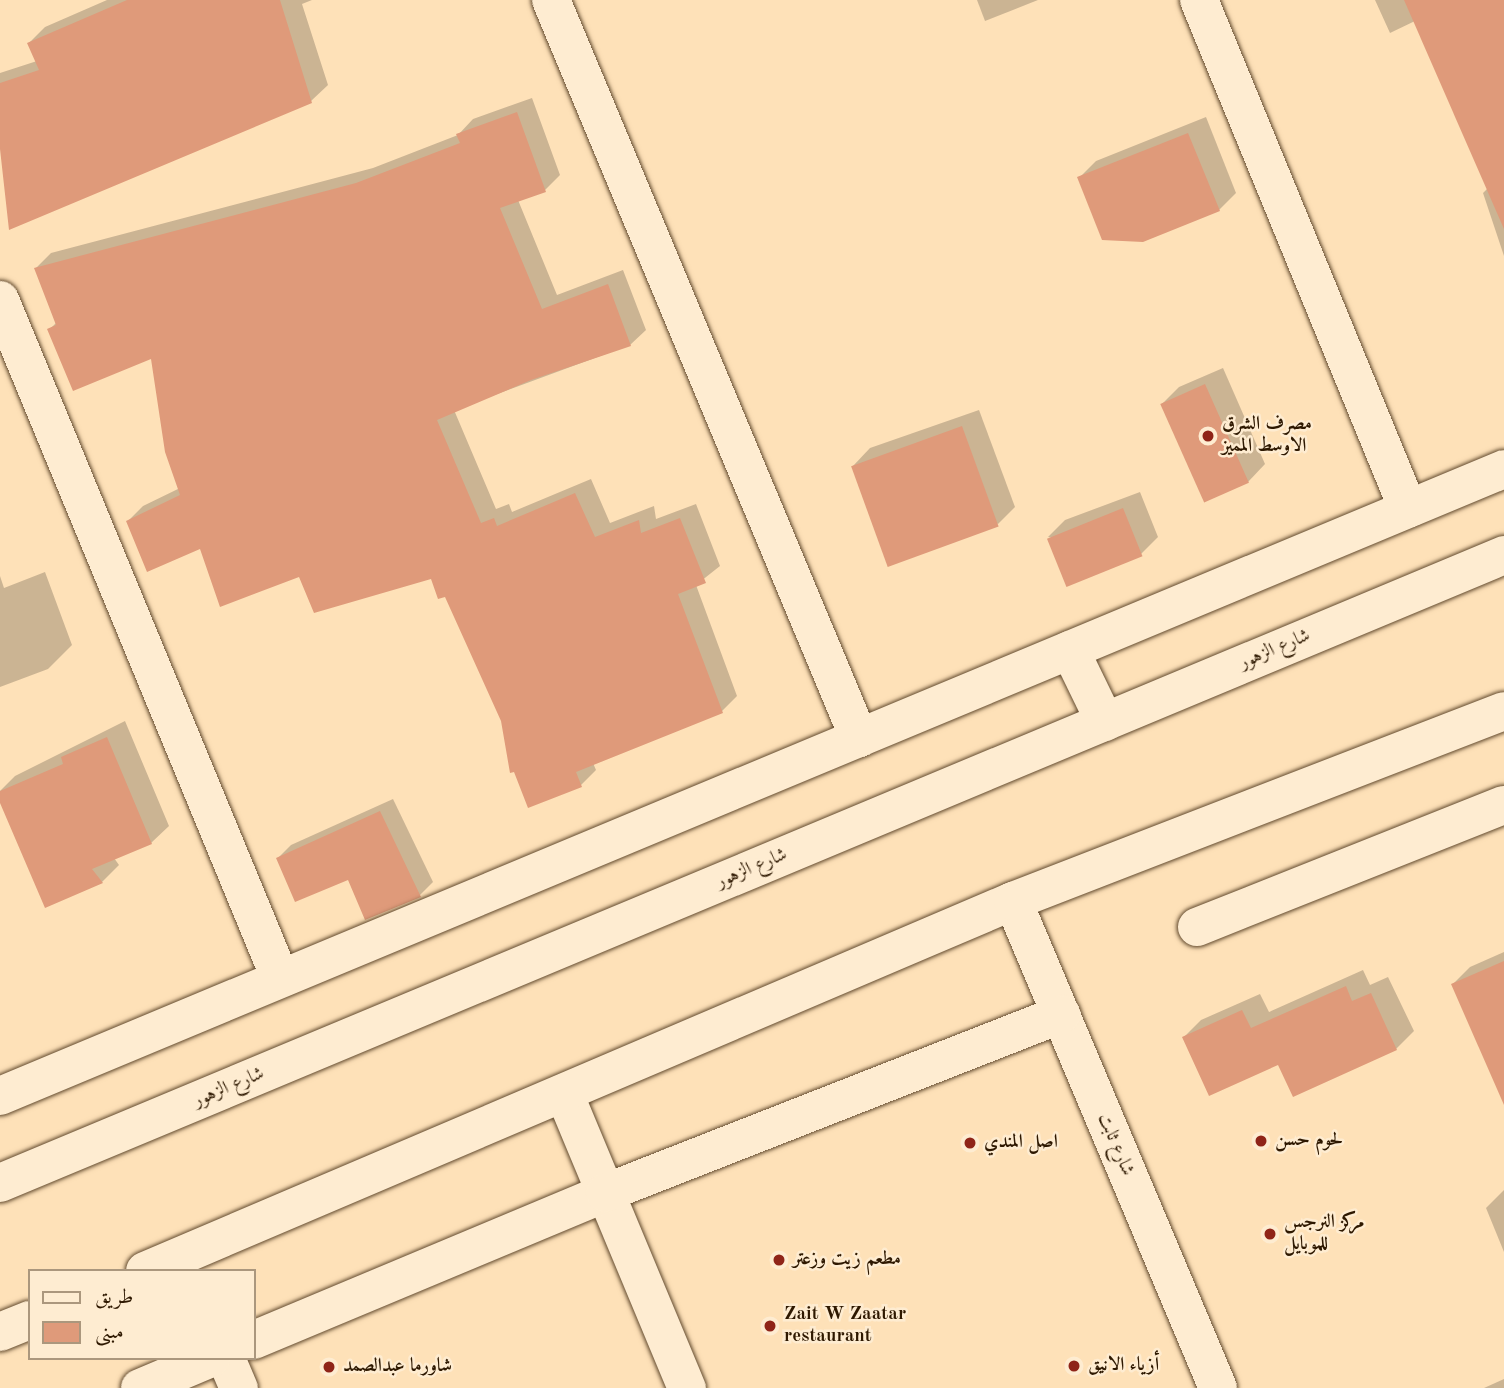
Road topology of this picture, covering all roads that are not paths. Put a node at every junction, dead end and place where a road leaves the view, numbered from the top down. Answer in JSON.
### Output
{"nodes":[{"id":1,"x":551,"y":0,"type":"edge"},
{"id":2,"x":1199,"y":0,"type":"edge"},
{"id":3,"x":0,"y":300,"type":"edge"},
{"id":4,"x":1504,"y":469,"type":"edge"},
{"id":5,"x":1408,"y":509,"type":"junction"},
{"id":6,"x":1504,"y":555,"type":"edge"},
{"id":7,"x":1069,"y":650,"type":"junction"},
{"id":8,"x":1504,"y":710,"type":"edge"},
{"id":9,"x":1105,"y":722,"type":"junction"},
{"id":10,"x":859,"y":738,"type":"junction"},
{"id":11,"x":1504,"y":805,"type":"edge"},
{"id":12,"x":1013,"y":901,"type":"junction"},
{"id":13,"x":1197,"y":926,"type":"dead end"},
{"id":14,"x":280,"y":978,"type":"junction"},
{"id":15,"x":1061,"y":1014,"type":"junction"},
{"id":16,"x":564,"y":1093,"type":"junction"},
{"id":17,"x":0,"y":1096,"type":"edge"},
{"id":18,"x":3,"y":1174,"type":"edge"},
{"id":19,"x":605,"y":1193,"type":"junction"},
{"id":20,"x":150,"y":1269,"type":"edge"},
{"id":21,"x":28,"y":1321,"type":"edge"},
{"id":22,"x":0,"y":1332,"type":"edge"},
{"id":23,"x":256,"y":1339,"type":"edge"},
{"id":24,"x":206,"y":1360,"type":"edge"},
{"id":25,"x":227,"y":1360,"type":"edge"},
{"id":26,"x":140,"y":1388,"type":"edge"},
{"id":27,"x":239,"y":1388,"type":"edge"},
{"id":28,"x":687,"y":1388,"type":"edge"},
{"id":29,"x":1218,"y":1388,"type":"edge"}],
"edges":[{"from":1,"to":10,"type":"street"},
{"from":2,"to":5,"type":"street"},
{"from":3,"to":14,"type":"street"},
{"from":4,"to":5,"type":"street"},
{"from":5,"to":7,"type":"street"},
{"from":6,"to":9,"type":"street","name":"شارع الزهور"},
{"from":7,"to":9,"type":"street"},
{"from":7,"to":10,"type":"street"},
{"from":8,"to":12,"type":"street"},
{"from":9,"to":18,"type":"street","name":"شارع الزهور"},
{"from":10,"to":14,"type":"street"},
{"from":11,"to":13,"type":"street"},
{"from":12,"to":15,"type":"street","name":"شارع ثابت"},
{"from":12,"to":16,"type":"street"},
{"from":14,"to":17,"type":"street"},
{"from":15,"to":19,"type":"street"},
{"from":15,"to":29,"type":"street","name":"شارع ثابت"},
{"from":16,"to":19,"type":"street"},
{"from":16,"to":20,"type":"street"},
{"from":19,"to":23,"type":"street"},
{"from":19,"to":28,"type":"street"},
{"from":21,"to":22,"type":"street"},
{"from":24,"to":26,"type":"street"},
{"from":25,"to":27,"type":"street"}]}
